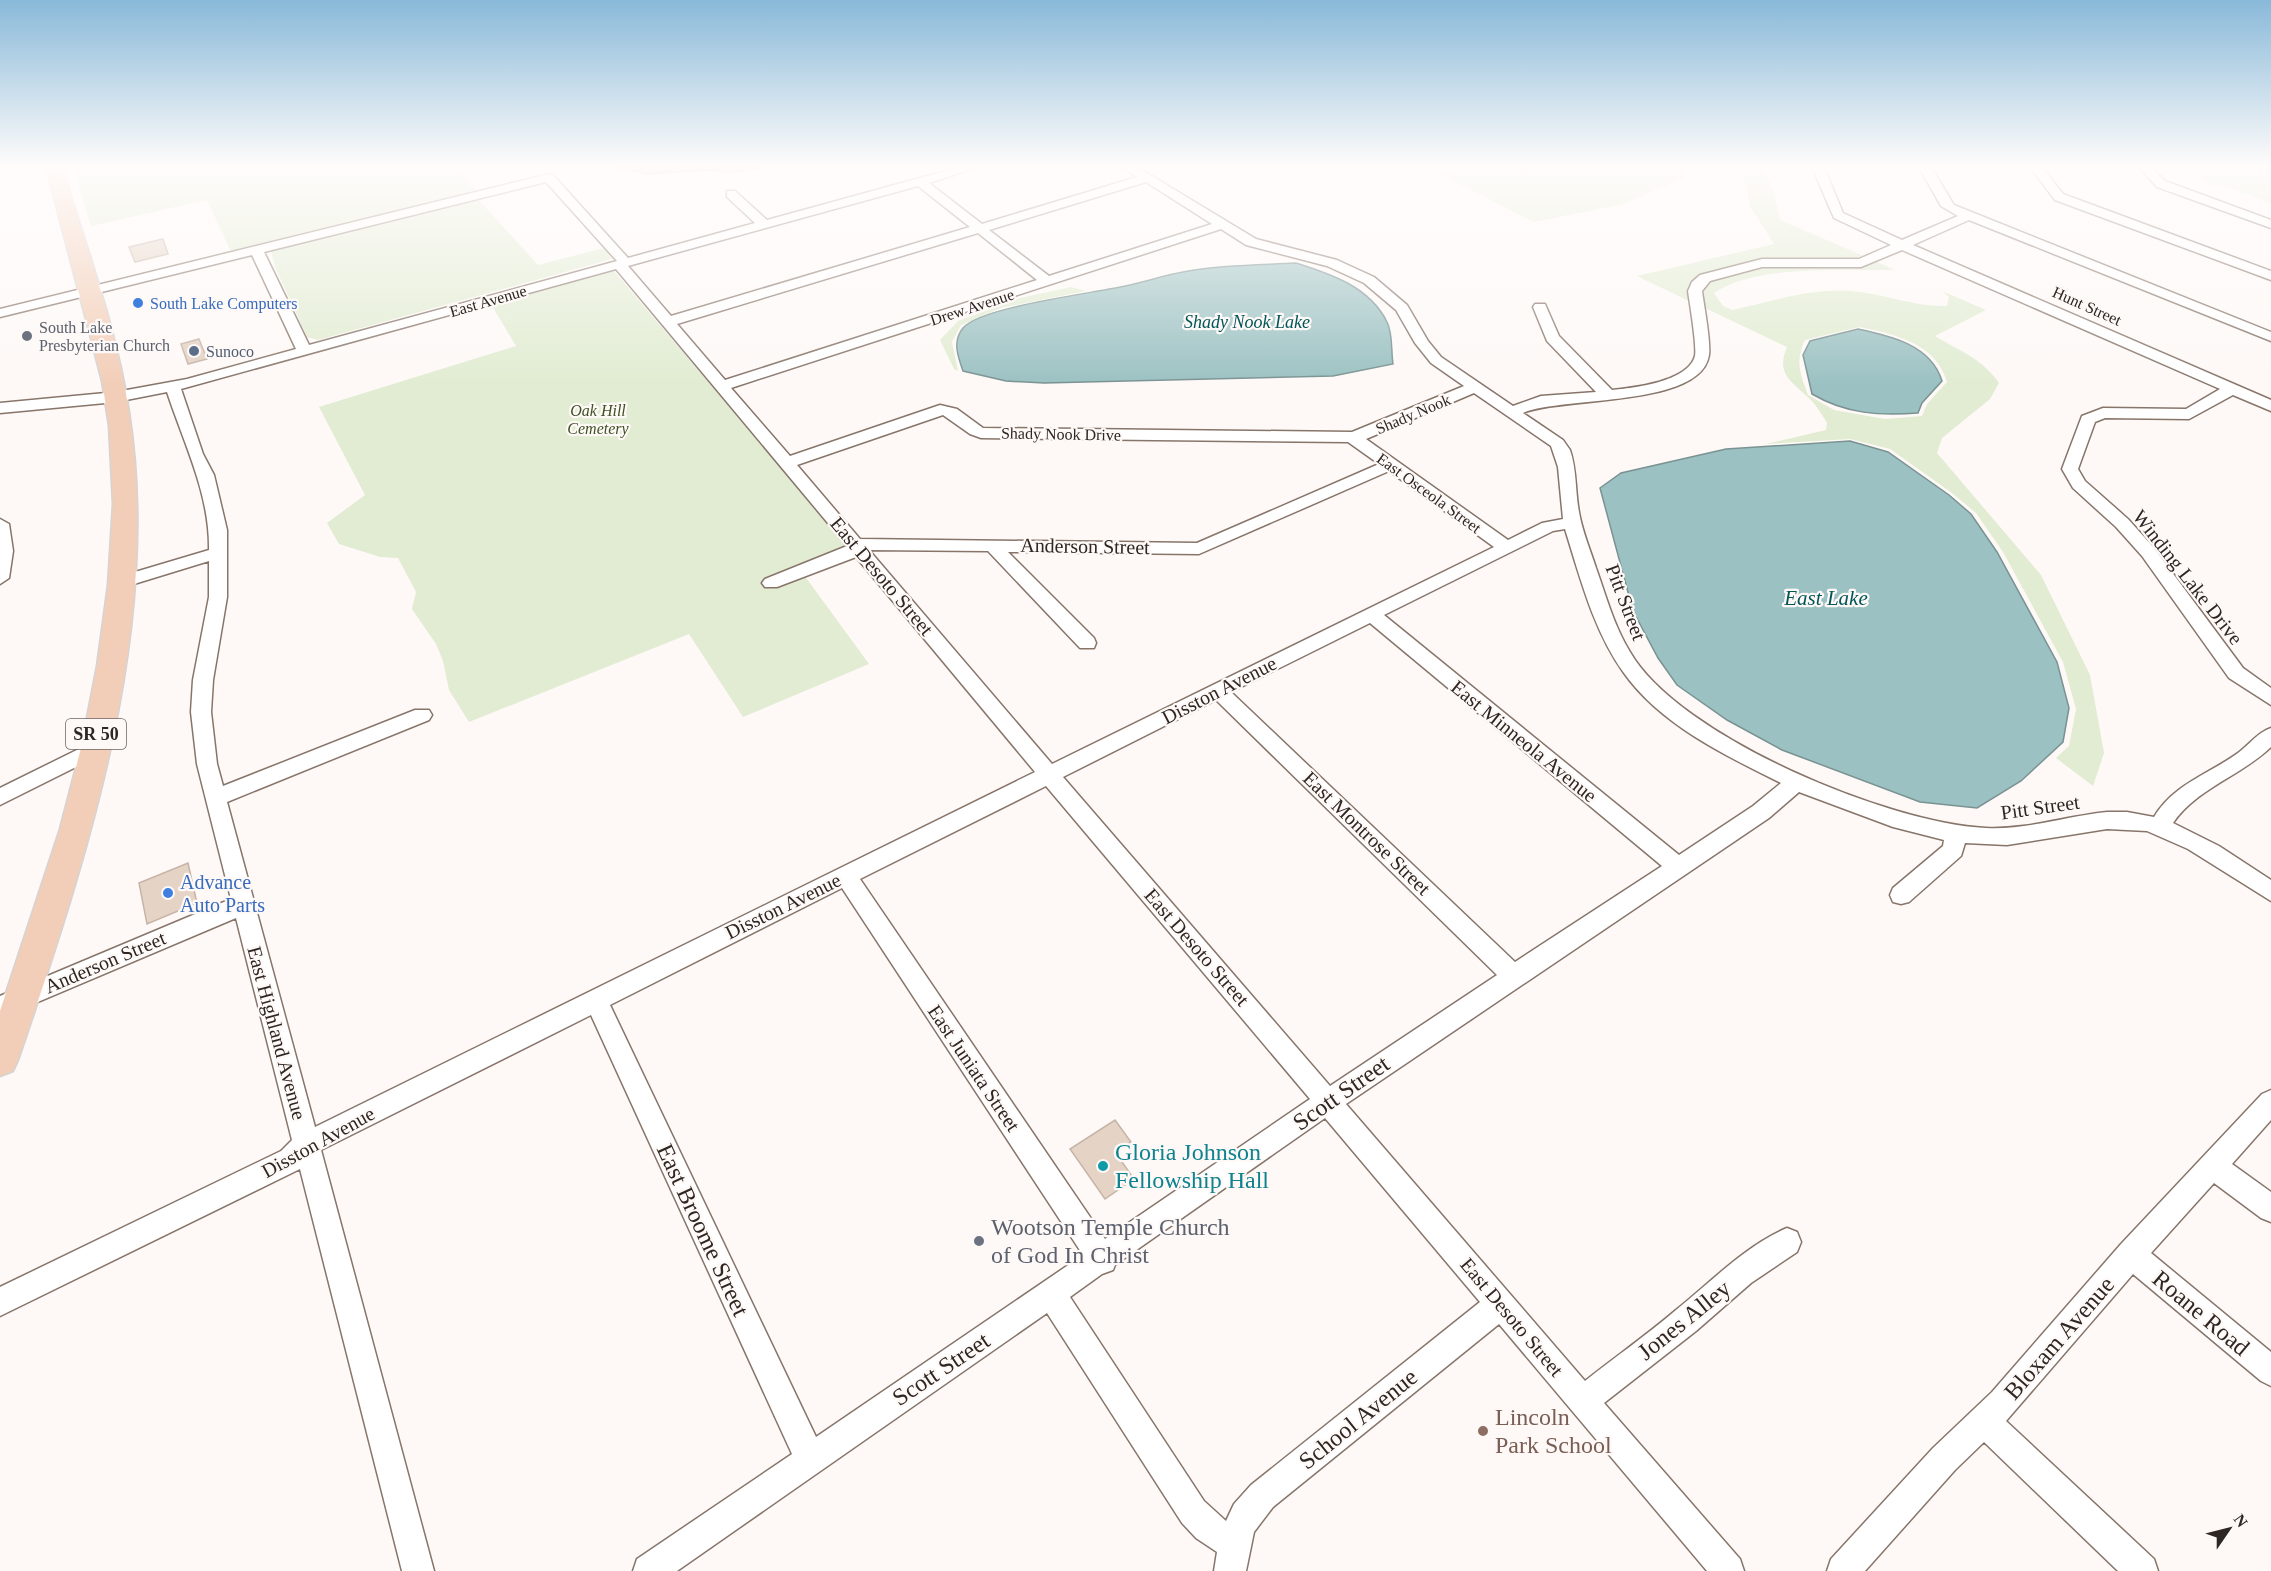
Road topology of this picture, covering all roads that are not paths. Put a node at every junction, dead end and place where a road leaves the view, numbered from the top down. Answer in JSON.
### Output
{"nodes":[{"id":1,"x":75,"y":240,"type":"edge"},
{"id":2,"x":295,"y":240,"type":"edge"},
{"id":3,"x":604,"y":240,"type":"edge"},
{"id":4,"x":705,"y":240,"type":"edge"},
{"id":5,"x":938,"y":240,"type":"edge"},
{"id":6,"x":995,"y":240,"type":"edge"},
{"id":7,"x":1175,"y":240,"type":"edge"},
{"id":8,"x":1247,"y":240,"type":"edge"},
{"id":9,"x":1893,"y":240,"type":"edge"},
{"id":10,"x":1914,"y":240,"type":"edge"},
{"id":11,"x":2029,"y":240,"type":"edge"},
{"id":12,"x":2175,"y":240,"type":"edge"},
{"id":13,"x":1903,"y":245,"type":"junction"},
{"id":14,"x":256,"y":250,"type":"junction"},
{"id":15,"x":622,"y":263,"type":"junction"},
{"id":16,"x":2271,"y":276,"type":"edge"},
{"id":17,"x":1048,"y":282,"type":"junction"},
{"id":18,"x":89,"y":291,"type":"junction"},
{"id":19,"x":1540,"y":307,"type":"dead end"},
{"id":20,"x":0,"y":313,"type":"edge"},
{"id":21,"x":667,"y":322,"type":"junction"},
{"id":22,"x":2271,"y":337,"type":"edge"},
{"id":23,"x":305,"y":352,"type":"junction"},
{"id":24,"x":721,"y":386,"type":"junction"},
{"id":25,"x":173,"y":387,"type":"junction"},
{"id":26,"x":1474,"y":387,"type":"junction"},
{"id":27,"x":2232,"y":389,"type":"junction"},
{"id":28,"x":1607,"y":394,"type":"junction"},
{"id":29,"x":117,"y":397,"type":"junction"},
{"id":30,"x":2271,"y":406,"type":"edge"},
{"id":31,"x":0,"y":408,"type":"edge"},
{"id":32,"x":1511,"y":412,"type":"junction"},
{"id":33,"x":1352,"y":437,"type":"junction"},
{"id":34,"x":786,"y":463,"type":"junction"},
{"id":35,"x":1390,"y":465,"type":"junction"},
{"id":36,"x":1573,"y":522,"type":"junction"},
{"id":37,"x":0,"y":524,"type":"edge"},
{"id":38,"x":992,"y":544,"type":"junction"},
{"id":39,"x":856,"y":545,"type":"junction"},
{"id":40,"x":1506,"y":547,"type":"junction"},
{"id":41,"x":218,"y":553,"type":"junction"},
{"id":42,"x":0,"y":578,"type":"edge"},
{"id":43,"x":121,"y":582,"type":"junction"},
{"id":44,"x":771,"y":583,"type":"dead end"},
{"id":45,"x":1372,"y":615,"type":"junction"},
{"id":46,"x":1087,"y":643,"type":"dead end"},
{"id":47,"x":1218,"y":691,"type":"junction"},
{"id":48,"x":2271,"y":698,"type":"edge"},
{"id":49,"x":422,"y":715,"type":"dead end"},
{"id":50,"x":2271,"y":735,"type":"edge"},
{"id":51,"x":93,"y":750,"type":"junction"},
{"id":52,"x":1050,"y":776,"type":"junction"},
{"id":53,"x":1797,"y":781,"type":"junction"},
{"id":54,"x":0,"y":797,"type":"edge"},
{"id":55,"x":215,"y":798,"type":"junction"},
{"id":56,"x":2159,"y":827,"type":"junction"},
{"id":57,"x":1956,"y":834,"type":"junction"},
{"id":58,"x":1677,"y":866,"type":"junction"},
{"id":59,"x":846,"y":876,"type":"junction"},
{"id":60,"x":2271,"y":892,"type":"edge"},
{"id":61,"x":1901,"y":895,"type":"dead end"},
{"id":62,"x":244,"y":904,"type":"junction"},
{"id":63,"x":1515,"y":977,"type":"junction"},
{"id":64,"x":596,"y":1000,"type":"junction"},
{"id":65,"x":11,"y":1002,"type":"edge"},
{"id":66,"x":0,"y":1060,"type":"edge"},
{"id":67,"x":1329,"y":1102,"type":"junction"},
{"id":68,"x":2271,"y":1102,"type":"edge"},
{"id":69,"x":307,"y":1144,"type":"junction"},
{"id":70,"x":2213,"y":1166,"type":"junction"},
{"id":71,"x":2271,"y":1209,"type":"edge"},
{"id":72,"x":1786,"y":1242,"type":"dead end"},
{"id":73,"x":2131,"y":1254,"type":"junction"},
{"id":74,"x":1103,"y":1260,"type":"junction"},
{"id":75,"x":1052,"y":1295,"type":"junction"},
{"id":76,"x":0,"y":1302,"type":"edge"},
{"id":77,"x":1500,"y":1304,"type":"junction"},
{"id":78,"x":2271,"y":1371,"type":"edge"},
{"id":79,"x":1583,"y":1401,"type":"junction"},
{"id":80,"x":1985,"y":1422,"type":"junction"},
{"id":81,"x":810,"y":1459,"type":"junction"},
{"id":82,"x":1232,"y":1558,"type":"edge"},
{"id":83,"x":418,"y":1571,"type":"edge"},
{"id":84,"x":649,"y":1571,"type":"edge"},
{"id":85,"x":1728,"y":1571,"type":"edge"},
{"id":86,"x":1843,"y":1571,"type":"edge"},
{"id":87,"x":2142,"y":1571,"type":"edge"}],
"edges":[{"from":1,"to":18,"type":"highway","number":"SR 50"},
{"from":2,"to":14,"type":"street","name":"East Desoto Street"},
{"from":3,"to":15,"type":"street","name":"East Desoto Street"},
{"from":4,"to":15,"type":"street","name":"East Avenue"},
{"from":5,"to":21,"type":"street"},
{"from":6,"to":17,"type":"street"},
{"from":7,"to":17,"type":"street","name":"Drew Avenue"},
{"from":8,"to":26,"type":"street","name":"Pitt Street"},
{"from":9,"to":13,"type":"street","name":"Hunt Street"},
{"from":10,"to":13,"type":"street"},
{"from":11,"to":22,"type":"street"},
{"from":12,"to":16,"type":"street"},
{"from":13,"to":27,"type":"street","name":"Hunt Street"},
{"from":13,"to":28,"type":"street"},
{"from":14,"to":18,"type":"street"},
{"from":14,"to":23,"type":"street"},
{"from":15,"to":21,"type":"street","name":"East Desoto Street"},
{"from":15,"to":23,"type":"street","name":"East Avenue"},
{"from":17,"to":24,"type":"street","name":"Drew Avenue"},
{"from":18,"to":20,"type":"street"},
{"from":18,"to":29,"type":"highway","number":"SR 50"},
{"from":19,"to":28,"type":"street"},
{"from":21,"to":24,"type":"street","name":"East Desoto Street"},
{"from":23,"to":25,"type":"street","name":"East Avenue"},
{"from":24,"to":34,"type":"street","name":"East Desoto Street"},
{"from":25,"to":29,"type":"street","name":"East Avenue"},
{"from":25,"to":41,"type":"street","name":"East Highland Avenue"},
{"from":26,"to":32,"type":"street","name":"Pitt Street"},
{"from":26,"to":33,"type":"street","name":"Shady Nook"},
{"from":27,"to":30,"type":"street","name":"Hunt Street"},
{"from":27,"to":48,"type":"street","name":"Winding Lake Drive"},
{"from":28,"to":32,"type":"street"},
{"from":29,"to":31,"type":"street","name":"East Avenue"},
{"from":29,"to":43,"type":"highway","number":"SR 50"},
{"from":32,"to":36,"type":"street","name":"Pitt Street"},
{"from":33,"to":34,"type":"street","name":"Shady Nook Drive"},
{"from":33,"to":35,"type":"street","name":"East Osceola Street"},
{"from":34,"to":39,"type":"street","name":"East Desoto Street"},
{"from":35,"to":38,"type":"street","name":"Anderson Street"},
{"from":35,"to":40,"type":"street","name":"East Osceola Street"},
{"from":36,"to":40,"type":"street","name":"Disston Avenue"},
{"from":36,"to":53,"type":"street","name":"Pitt Street"},
{"from":37,"to":42,"type":"street"},
{"from":38,"to":39,"type":"street","name":"Anderson Street"},
{"from":38,"to":46,"type":"street"},
{"from":39,"to":44,"type":"street"},
{"from":39,"to":52,"type":"street","name":"East Desoto Street"},
{"from":40,"to":45,"type":"street","name":"Disston Avenue"},
{"from":41,"to":43,"type":"street"},
{"from":41,"to":55,"type":"street","name":"East Highland Avenue"},
{"from":43,"to":51,"type":"highway","number":"SR 50"},
{"from":45,"to":47,"type":"street","name":"Disston Avenue"},
{"from":45,"to":58,"type":"street","name":"East Minneola Avenue"},
{"from":47,"to":52,"type":"street","name":"Disston Avenue"},
{"from":47,"to":63,"type":"street","name":"East Montrose Street"},
{"from":49,"to":55,"type":"street"},
{"from":50,"to":56,"type":"street"},
{"from":51,"to":54,"type":"street"},
{"from":51,"to":65,"type":"highway","number":"SR 50"},
{"from":52,"to":59,"type":"street","name":"Disston Avenue"},
{"from":52,"to":67,"type":"street","name":"East Desoto Street"},
{"from":53,"to":57,"type":"street","name":"Pitt Street"},
{"from":53,"to":58,"type":"street","name":"Scott Street"},
{"from":55,"to":62,"type":"street","name":"East Highland Avenue"},
{"from":56,"to":57,"type":"street","name":"Pitt Street"},
{"from":56,"to":60,"type":"street","name":"Pitt Street"},
{"from":57,"to":61,"type":"street"},
{"from":58,"to":63,"type":"street","name":"Scott Street"},
{"from":59,"to":64,"type":"street","name":"Disston Avenue"},
{"from":59,"to":74,"type":"street","name":"East Juniata Street"},
{"from":62,"to":65,"type":"street","name":"Anderson Street"},
{"from":62,"to":69,"type":"street","name":"East Highland Avenue"},
{"from":63,"to":67,"type":"street","name":"Scott Street"},
{"from":64,"to":69,"type":"street","name":"Disston Avenue"},
{"from":64,"to":81,"type":"street","name":"East Broome Street"},
{"from":65,"to":66,"type":"highway","number":"SR 50"},
{"from":67,"to":74,"type":"street","name":"Scott Street"},
{"from":67,"to":77,"type":"street","name":"East Desoto Street"},
{"from":68,"to":70,"type":"street","name":"Bloxam Avenue"},
{"from":69,"to":76,"type":"street","name":"Disston Avenue"},
{"from":69,"to":83,"type":"street","name":"East Highland Avenue"},
{"from":70,"to":71,"type":"street"},
{"from":70,"to":73,"type":"street","name":"Bloxam Avenue"},
{"from":72,"to":79,"type":"street","name":"Jones Alley"},
{"from":73,"to":78,"type":"street","name":"Roane Road"},
{"from":73,"to":80,"type":"street","name":"Bloxam Avenue"},
{"from":74,"to":75,"type":"street","name":"Scott Street"},
{"from":75,"to":81,"type":"street","name":"Scott Street"},
{"from":75,"to":82,"type":"street"},
{"from":77,"to":79,"type":"street","name":"East Desoto Street"},
{"from":77,"to":82,"type":"street","name":"School Avenue"},
{"from":79,"to":85,"type":"street","name":"East Desoto Street"},
{"from":80,"to":86,"type":"street","name":"Bloxam Avenue"},
{"from":80,"to":87,"type":"street"},
{"from":81,"to":84,"type":"street","name":"Scott Street"}]}
